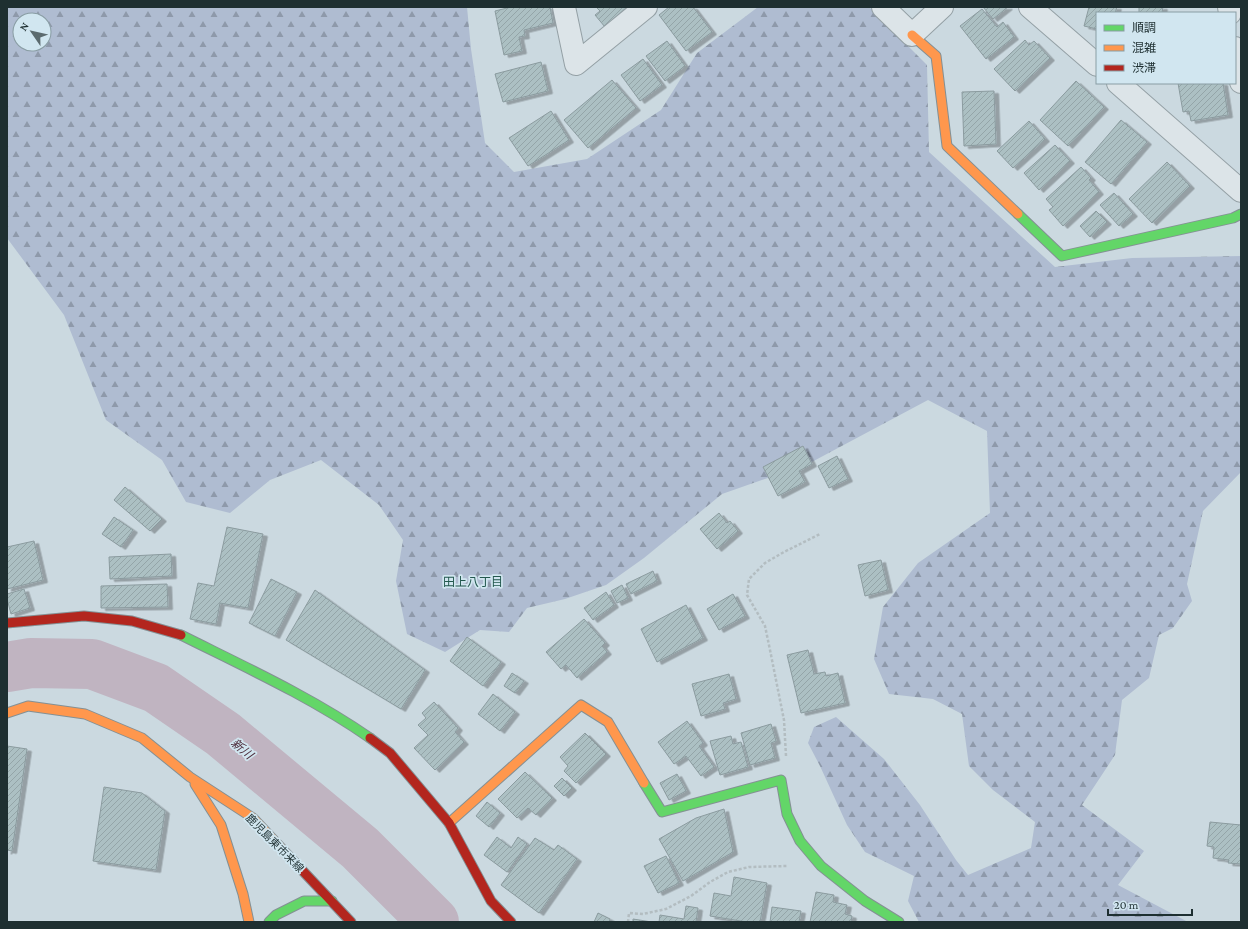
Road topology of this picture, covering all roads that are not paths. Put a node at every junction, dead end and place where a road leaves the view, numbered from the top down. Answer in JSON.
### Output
{"nodes":[{"id":1,"x":564,"y":7,"type":"edge"},
{"id":2,"x":646,"y":7,"type":"edge"},
{"id":3,"x":882,"y":7,"type":"edge"},
{"id":4,"x":942,"y":7,"type":"edge"},
{"id":5,"x":1030,"y":7,"type":"edge"},
{"id":6,"x":912,"y":35,"type":"junction"},
{"id":7,"x":1236,"y":54,"type":"edge"},
{"id":8,"x":1096,"y":64,"type":"edge"},
{"id":9,"x":1241,"y":82,"type":"edge"},
{"id":10,"x":1119,"y":84,"type":"edge"},
{"id":11,"x":1241,"y":191,"type":"edge"},
{"id":12,"x":1241,"y":214,"type":"edge"},
{"id":13,"x":7,"y":623,"type":"edge"},
{"id":14,"x":7,"y":713,"type":"edge"},
{"id":15,"x":190,"y":777,"type":"junction"},
{"id":16,"x":449,"y":823,"type":"junction"},
{"id":17,"x":332,"y":901,"type":"junction"},
{"id":18,"x":249,"y":922,"type":"edge"},
{"id":19,"x":269,"y":922,"type":"edge"},
{"id":20,"x":351,"y":922,"type":"edge"},
{"id":21,"x":511,"y":922,"type":"edge"},
{"id":22,"x":899,"y":922,"type":"edge"}],
"edges":[{"from":1,"to":2,"type":"street"},
{"from":3,"to":6,"type":"street"},
{"from":4,"to":6,"type":"street"},
{"from":5,"to":8,"type":"street"},
{"from":6,"to":12,"type":"street"},
{"from":7,"to":9,"type":"street"},
{"from":10,"to":11,"type":"street"},
{"from":13,"to":16,"type":"street"},
{"from":14,"to":15,"type":"street","name":"鹿児島東市来線"},
{"from":15,"to":17,"type":"street","name":"鹿児島東市来線"},
{"from":15,"to":18,"type":"street","name":"鹿児島東市来線"},
{"from":16,"to":21,"type":"street"},
{"from":16,"to":22,"type":"street"},
{"from":17,"to":19,"type":"street"},
{"from":17,"to":20,"type":"street","name":"鹿児島東市来線"}]}
